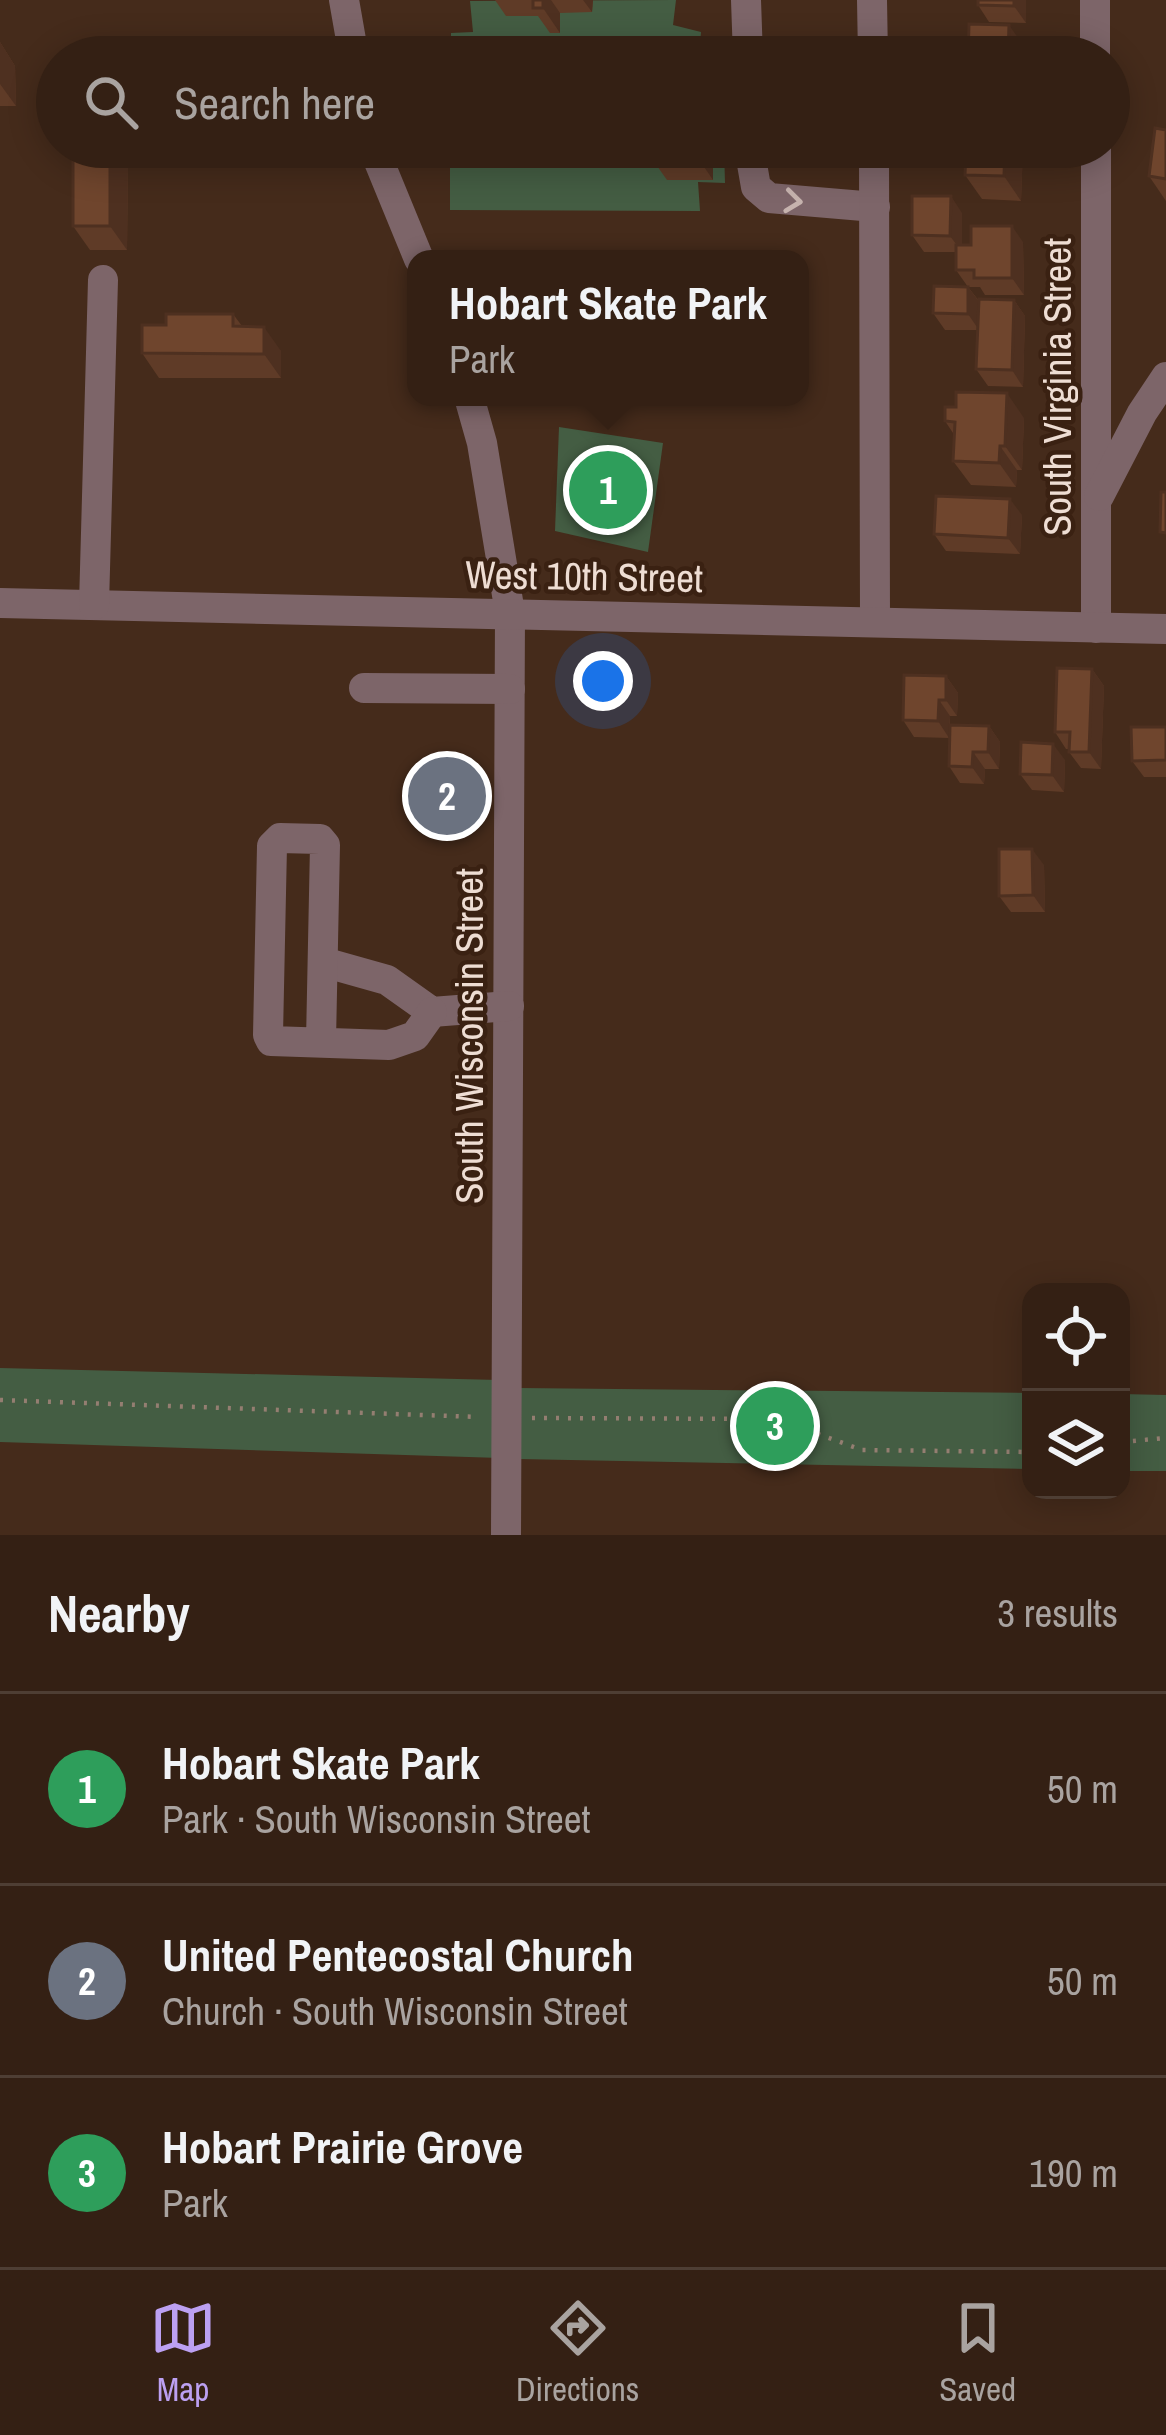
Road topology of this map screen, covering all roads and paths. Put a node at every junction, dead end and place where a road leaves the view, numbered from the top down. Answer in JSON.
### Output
{"nodes":[{"id":1,"x":344,"y":0,"type":"edge"},
{"id":2,"x":746,"y":0,"type":"edge"},
{"id":3,"x":872,"y":0,"type":"edge"},
{"id":4,"x":1095,"y":0,"type":"edge"},
{"id":5,"x":350,"y":36,"type":"edge"},
{"id":6,"x":747,"y":36,"type":"edge"},
{"id":7,"x":873,"y":36,"type":"edge"},
{"id":8,"x":1096,"y":36,"type":"edge"},
{"id":9,"x":382,"y":168,"type":"edge"},
{"id":10,"x":753,"y":168,"type":"edge"},
{"id":11,"x":874,"y":168,"type":"edge"},
{"id":12,"x":1096,"y":168,"type":"edge"},
{"id":13,"x":874,"y":207,"type":"junction"},
{"id":14,"x":415,"y":250,"type":"edge"},
{"id":15,"x":103,"y":280,"type":"dead end"},
{"id":16,"x":1166,"y":377,"type":"edge"},
{"id":17,"x":472,"y":406,"type":"edge"},
{"id":18,"x":1096,"y":502,"type":"junction"},
{"id":19,"x":0,"y":603,"type":"edge"},
{"id":20,"x":94,"y":605,"type":"junction"},
{"id":21,"x":511,"y":613,"type":"junction"},
{"id":22,"x":875,"y":622,"type":"junction"},
{"id":23,"x":1096,"y":628,"type":"junction"},
{"id":24,"x":1166,"y":629,"type":"edge"},
{"id":25,"x":364,"y":688,"type":"dead end"},
{"id":26,"x":510,"y":689,"type":"junction"},
{"id":27,"x":323,"y":962,"type":"junction"},
{"id":28,"x":508,"y":1006,"type":"junction"},
{"id":29,"x":432,"y":1012,"type":"junction"},
{"id":30,"x":321,"y":1041,"type":"junction"},
{"id":31,"x":0,"y":1400,"type":"edge"},
{"id":32,"x":505,"y":1418,"type":"junction"},
{"id":33,"x":1166,"y":1438,"type":"edge"},
{"id":34,"x":1130,"y":1441,"type":"edge"},
{"id":35,"x":1022,"y":1452,"type":"edge"},
{"id":36,"x":506,"y":1535,"type":"edge"}],
"edges":[{"from":1,"to":5,"type":"street"},
{"from":2,"to":6,"type":"street"},
{"from":3,"to":7,"type":"street"},
{"from":4,"to":8,"type":"street"},
{"from":9,"to":14,"type":"street"},
{"from":10,"to":13,"type":"street","one_way":true},
{"from":11,"to":13,"type":"street"},
{"from":12,"to":18,"type":"street","name":"South Virginia Street"},
{"from":13,"to":22,"type":"street"},
{"from":15,"to":20,"type":"street"},
{"from":16,"to":18,"type":"street"},
{"from":17,"to":21,"type":"street","name":"South Wisconsin Street"},
{"from":18,"to":23,"type":"street","name":"South Virginia Street"},
{"from":19,"to":20,"type":"street","name":"West 10th Street"},
{"from":20,"to":21,"type":"street","name":"West 10th Street"},
{"from":21,"to":22,"type":"street","name":"West 10th Street"},
{"from":21,"to":26,"type":"street","name":"South Wisconsin Street"},
{"from":22,"to":23,"type":"street","name":"West 10th Street"},
{"from":23,"to":24,"type":"street","name":"West 10th Street"},
{"from":25,"to":26,"type":"street"},
{"from":26,"to":28,"type":"street","name":"South Wisconsin Street"},
{"from":27,"to":29,"type":"street"},
{"from":27,"to":30,"type":"street"},
{"from":27,"to":30,"type":"street"},
{"from":28,"to":29,"type":"street"},
{"from":28,"to":32,"type":"street","name":"South Wisconsin Street"},
{"from":29,"to":30,"type":"street"},
{"from":31,"to":32,"type":"path"},
{"from":32,"to":35,"type":"path"},
{"from":32,"to":36,"type":"street","name":"South Wisconsin Street"},
{"from":33,"to":34,"type":"path"}]}
